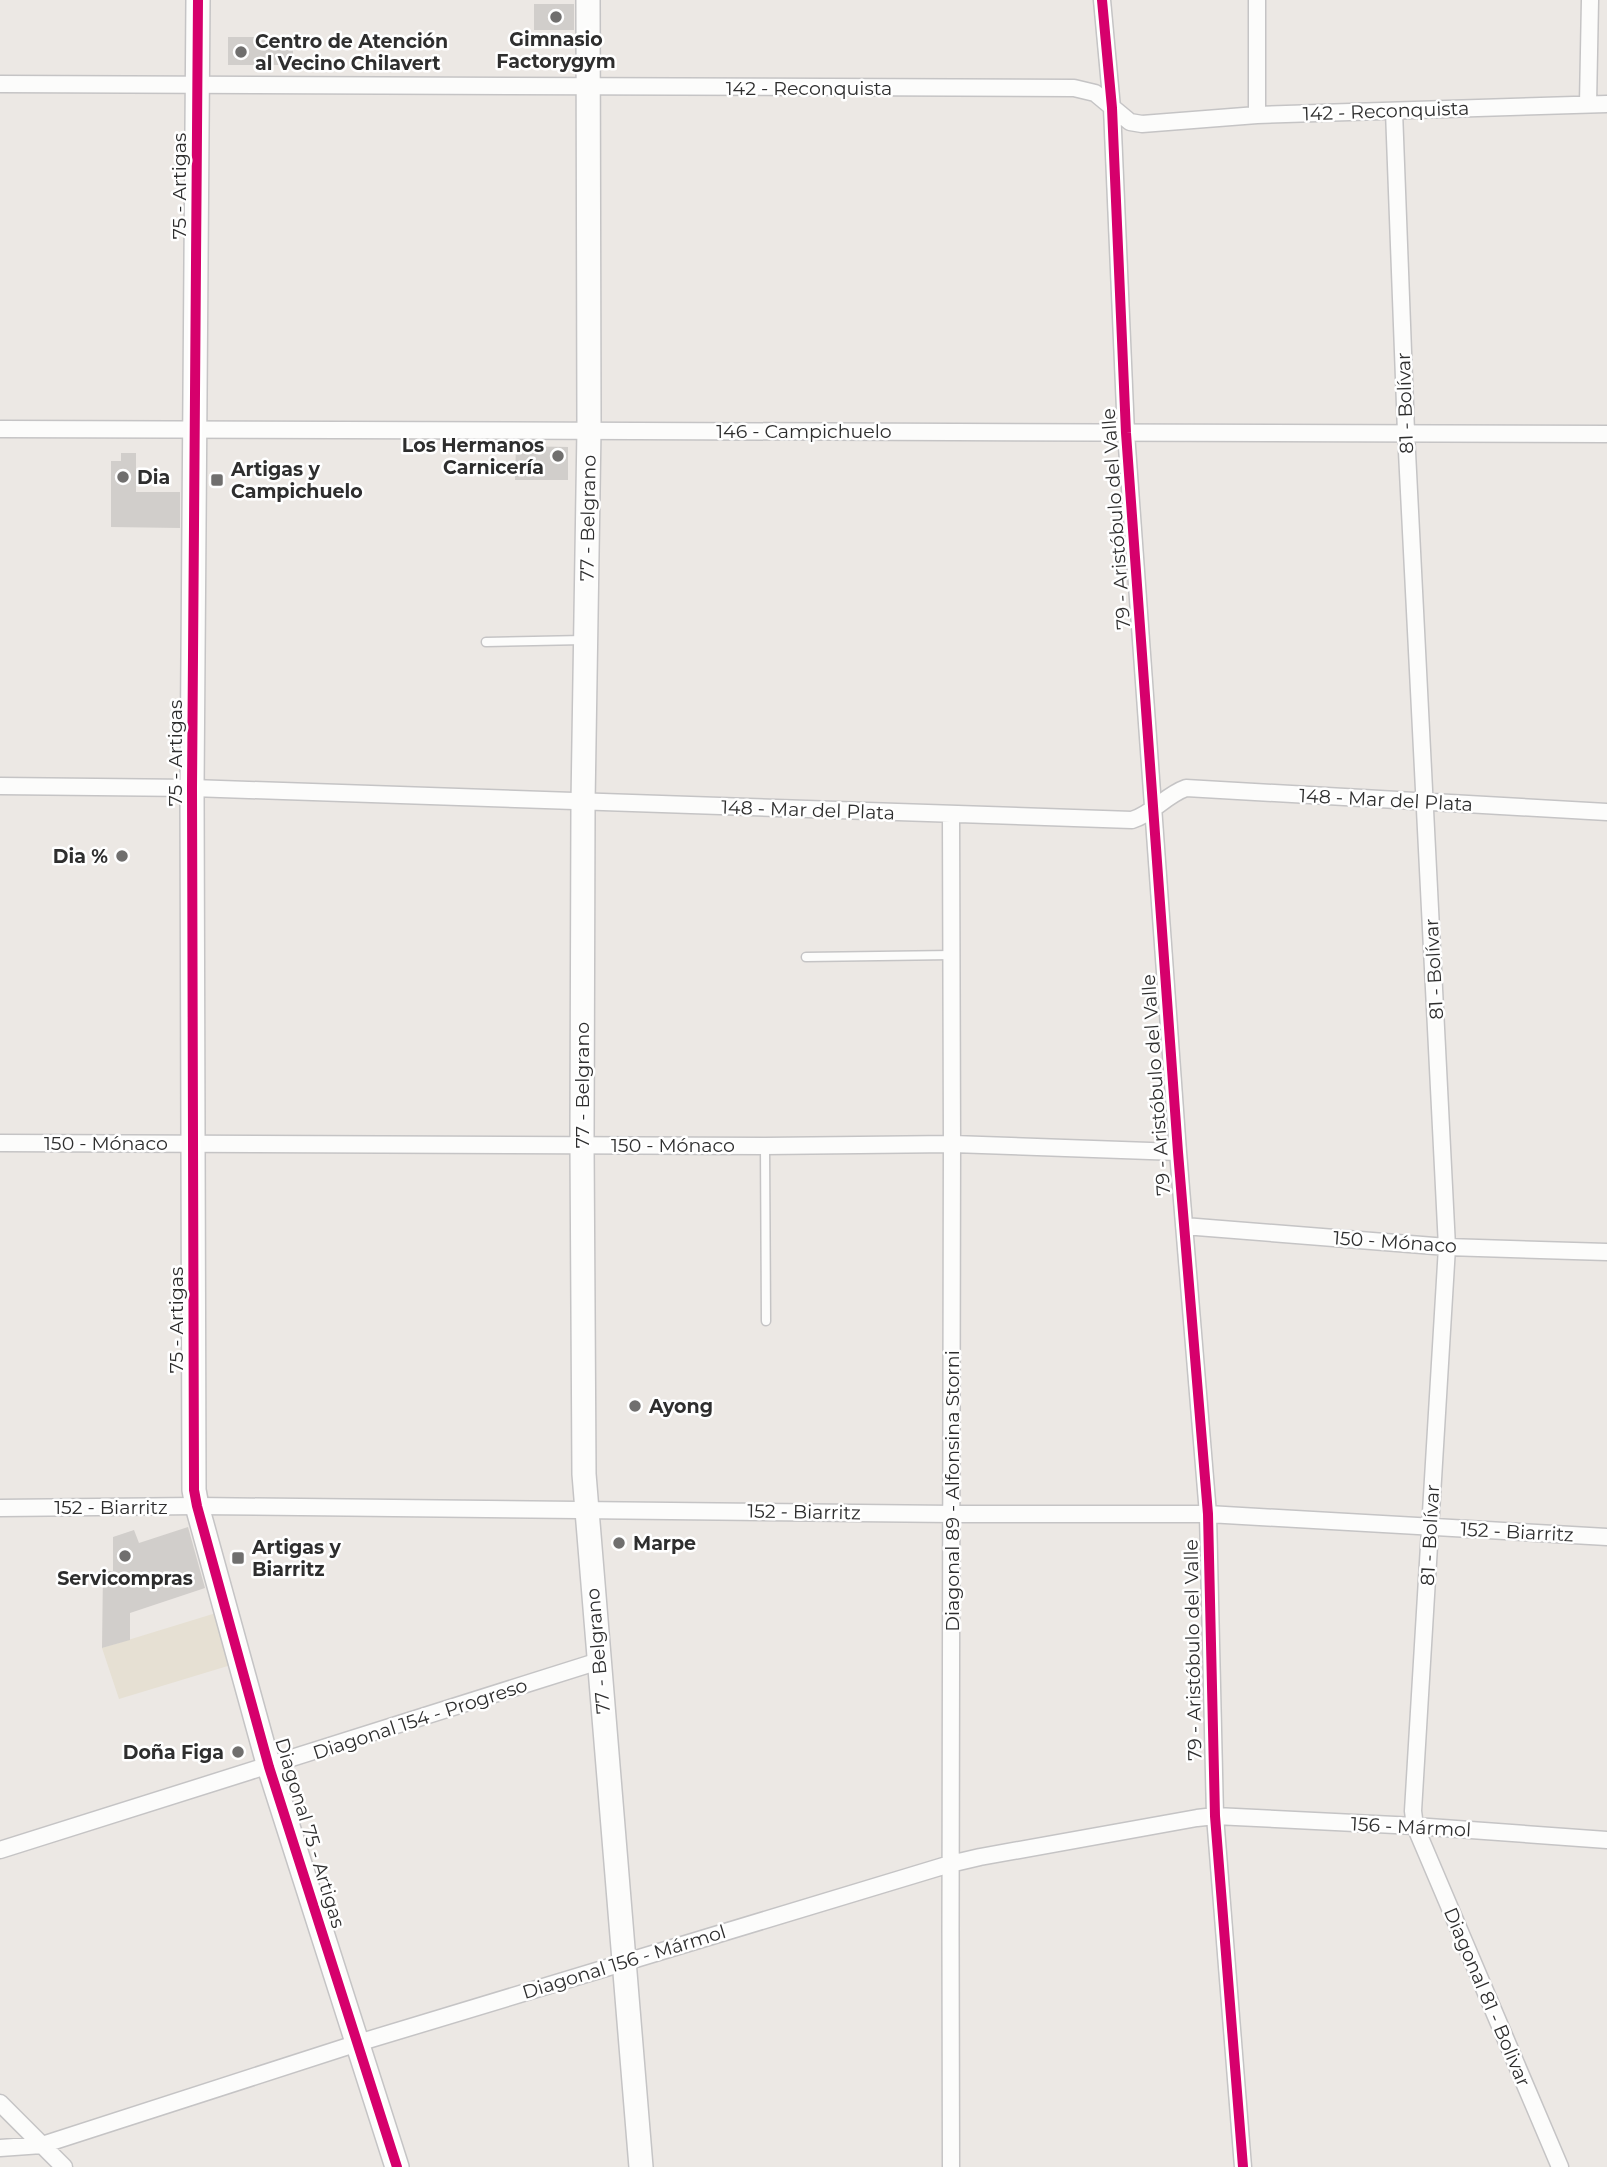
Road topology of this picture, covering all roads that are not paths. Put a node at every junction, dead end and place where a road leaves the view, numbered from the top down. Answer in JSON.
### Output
{"nodes":[{"id":1,"x":198,"y":0,"type":"edge"},
{"id":2,"x":588,"y":0,"type":"edge"},
{"id":3,"x":1102,"y":0,"type":"edge"},
{"id":4,"x":1257,"y":0,"type":"edge"},
{"id":5,"x":1590,"y":0,"type":"edge"},
{"id":6,"x":0,"y":84,"type":"edge"},
{"id":7,"x":197,"y":86,"type":"junction"},
{"id":8,"x":588,"y":87,"type":"junction"},
{"id":9,"x":1588,"y":104,"type":"junction"},
{"id":10,"x":1607,"y":104,"type":"edge"},
{"id":11,"x":1112,"y":108,"type":"junction"},
{"id":12,"x":1394,"y":111,"type":"junction"},
{"id":13,"x":1257,"y":114,"type":"junction"},
{"id":14,"x":0,"y":429,"type":"edge"},
{"id":15,"x":589,"y":429,"type":"junction"},
{"id":16,"x":196,"y":430,"type":"junction"},
{"id":17,"x":1126,"y":432,"type":"junction"},
{"id":18,"x":1406,"y":432,"type":"junction"},
{"id":19,"x":1607,"y":433,"type":"edge"},
{"id":20,"x":587,"y":640,"type":"junction"},
{"id":21,"x":486,"y":642,"type":"dead end"},
{"id":22,"x":0,"y":786,"type":"edge"},
{"id":23,"x":192,"y":788,"type":"junction"},
{"id":24,"x":1426,"y":802,"type":"junction"},
{"id":25,"x":583,"y":803,"type":"junction"},
{"id":26,"x":1154,"y":807,"type":"junction"},
{"id":27,"x":1607,"y":812,"type":"edge"},
{"id":28,"x":951,"y":814,"type":"junction"},
{"id":29,"x":952,"y":956,"type":"junction"},
{"id":30,"x":806,"y":957,"type":"dead end"},
{"id":31,"x":0,"y":1143,"type":"edge"},
{"id":32,"x":193,"y":1144,"type":"junction"},
{"id":33,"x":582,"y":1144,"type":"junction"},
{"id":34,"x":953,"y":1144,"type":"junction"},
{"id":35,"x":765,"y":1146,"type":"junction"},
{"id":36,"x":1178,"y":1152,"type":"junction"},
{"id":37,"x":1184,"y":1226,"type":"junction"},
{"id":38,"x":1447,"y":1247,"type":"junction"},
{"id":39,"x":1607,"y":1252,"type":"edge"},
{"id":40,"x":765,"y":1321,"type":"dead end"},
{"id":41,"x":197,"y":1506,"type":"junction"},
{"id":42,"x":0,"y":1508,"type":"edge"},
{"id":43,"x":586,"y":1510,"type":"junction"},
{"id":44,"x":953,"y":1514,"type":"junction"},
{"id":45,"x":1208,"y":1514,"type":"junction"},
{"id":46,"x":1431,"y":1527,"type":"junction"},
{"id":47,"x":1607,"y":1537,"type":"edge"},
{"id":48,"x":599,"y":1661,"type":"junction"},
{"id":49,"x":270,"y":1767,"type":"junction"},
{"id":50,"x":1215,"y":1816,"type":"junction"},
{"id":51,"x":1415,"y":1826,"type":"junction"},
{"id":52,"x":1607,"y":1840,"type":"edge"},
{"id":53,"x":0,"y":1850,"type":"edge"},
{"id":54,"x":950,"y":1864,"type":"junction"},
{"id":55,"x":624,"y":1962,"type":"junction"},
{"id":56,"x":358,"y":2043,"type":"junction"},
{"id":57,"x":0,"y":2103,"type":"edge"},
{"id":58,"x":43,"y":2145,"type":"junction"},
{"id":59,"x":0,"y":2148,"type":"edge"},
{"id":60,"x":64,"y":2167,"type":"edge"},
{"id":61,"x":397,"y":2167,"type":"edge"},
{"id":62,"x":641,"y":2167,"type":"edge"},
{"id":63,"x":951,"y":2167,"type":"edge"},
{"id":64,"x":1243,"y":2167,"type":"edge"},
{"id":65,"x":1560,"y":2167,"type":"edge"}],
"edges":[{"from":1,"to":7,"type":"street","name":"75 - Artigas"},
{"from":2,"to":8,"type":"street","name":"77 - Belgrano"},
{"from":3,"to":11,"type":"street","name":"79 - Aristóbulo del Valle"},
{"from":4,"to":13,"type":"street"},
{"from":5,"to":9,"type":"street"},
{"from":6,"to":7,"type":"street","name":"142 - Reconquista"},
{"from":7,"to":8,"type":"street","name":"142 - Reconquista"},
{"from":7,"to":16,"type":"street","name":"75 - Artigas"},
{"from":8,"to":11,"type":"street","name":"142 - Reconquista"},
{"from":8,"to":15,"type":"street","name":"77 - Belgrano"},
{"from":9,"to":10,"type":"street","name":"142 - Reconquista"},
{"from":9,"to":12,"type":"street","name":"142 - Reconquista"},
{"from":11,"to":13,"type":"street","name":"142 - Reconquista"},
{"from":11,"to":17,"type":"street","name":"79 - Aristóbulo del Valle"},
{"from":12,"to":13,"type":"street","name":"142 - Reconquista"},
{"from":12,"to":18,"type":"street","name":"81 - Bolívar"},
{"from":14,"to":16,"type":"street","name":"146 - Campichuelo"},
{"from":15,"to":16,"type":"street","name":"146 - Campichuelo"},
{"from":15,"to":17,"type":"street","name":"146 - Campichuelo"},
{"from":15,"to":20,"type":"street","name":"77 - Belgrano"},
{"from":16,"to":23,"type":"street","name":"75 - Artigas"},
{"from":17,"to":18,"type":"street","name":"146 - Campichuelo"},
{"from":17,"to":26,"type":"street","name":"79 - Aristóbulo del Valle"},
{"from":18,"to":19,"type":"street","name":"146 - Campichuelo"},
{"from":18,"to":24,"type":"street","name":"81 - Bolívar"},
{"from":20,"to":21,"type":"lane"},
{"from":20,"to":25,"type":"street","name":"77 - Belgrano"},
{"from":22,"to":23,"type":"street","name":"148 - Mar del Plata"},
{"from":23,"to":25,"type":"street","name":"148 - Mar del Plata"},
{"from":23,"to":32,"type":"street","name":"75 - Artigas"},
{"from":24,"to":26,"type":"street","name":"148 - Mar del Plata"},
{"from":24,"to":27,"type":"street","name":"148 - Mar del Plata"},
{"from":24,"to":38,"type":"street","name":"81 - Bolívar"},
{"from":25,"to":28,"type":"street","name":"148 - Mar del Plata"},
{"from":25,"to":33,"type":"street","name":"77 - Belgrano"},
{"from":26,"to":28,"type":"street","name":"148 - Mar del Plata"},
{"from":26,"to":36,"type":"street","name":"79 - Aristóbulo del Valle"},
{"from":28,"to":29,"type":"street","name":"Diagonal 89 - Alfonsina Storni"},
{"from":29,"to":30,"type":"lane"},
{"from":29,"to":34,"type":"street","name":"Diagonal 89 - Alfonsina Storni"},
{"from":31,"to":32,"type":"street","name":"150 - Mónaco"},
{"from":32,"to":33,"type":"street","name":"150 - Mónaco"},
{"from":32,"to":41,"type":"street","name":"75 - Artigas"},
{"from":33,"to":35,"type":"street","name":"150 - Mónaco"},
{"from":33,"to":43,"type":"street","name":"77 - Belgrano"},
{"from":34,"to":35,"type":"street","name":"150 - Mónaco"},
{"from":34,"to":36,"type":"street","name":"150 - Mónaco"},
{"from":34,"to":44,"type":"street","name":"Diagonal 89 - Alfonsina Storni"},
{"from":35,"to":40,"type":"lane"},
{"from":36,"to":37,"type":"street","name":"79 - Aristóbulo del Valle"},
{"from":37,"to":38,"type":"street","name":"150 - Mónaco"},
{"from":37,"to":45,"type":"street","name":"79 - Aristóbulo del Valle"},
{"from":38,"to":39,"type":"street","name":"150 - Mónaco"},
{"from":38,"to":46,"type":"street","name":"81 - Bolívar"},
{"from":41,"to":42,"type":"street","name":"152 - Biarritz"},
{"from":41,"to":43,"type":"street","name":"152 - Biarritz"},
{"from":41,"to":49,"type":"street","name":"Diagonal 75 - Artigas"},
{"from":43,"to":44,"type":"street","name":"152 - Biarritz"},
{"from":43,"to":48,"type":"street","name":"77 - Belgrano"},
{"from":44,"to":45,"type":"street","name":"152 - Biarritz"},
{"from":44,"to":54,"type":"street","name":"Diagonal 89 - Alfonsina Storni"},
{"from":45,"to":46,"type":"street","name":"152 - Biarritz"},
{"from":45,"to":50,"type":"street","name":"79 - Aristóbulo del Valle"},
{"from":46,"to":47,"type":"street","name":"152 - Biarritz"},
{"from":46,"to":51,"type":"street","name":"81 - Bolívar"},
{"from":48,"to":49,"type":"street","name":"Diagonal 154 - Progreso"},
{"from":48,"to":55,"type":"street","name":"77 - Belgrano"},
{"from":49,"to":53,"type":"street","name":"Diagonal 154 - Progreso"},
{"from":49,"to":56,"type":"street","name":"Diagonal 75 - Artigas"},
{"from":50,"to":51,"type":"street","name":"156 - Mármol"},
{"from":50,"to":54,"type":"street","name":"Diagonal 156 - Mármol"},
{"from":50,"to":64,"type":"street","name":"79 - Aristóbulo del Valle"},
{"from":51,"to":52,"type":"street","name":"156 - Mármol"},
{"from":51,"to":65,"type":"street","name":"Diagonal 81 - Bolivar"},
{"from":54,"to":55,"type":"street","name":"Diagonal 156 - Mármol"},
{"from":54,"to":63,"type":"street","name":"Diagonal 89 - Alfonsina Storni"},
{"from":55,"to":56,"type":"street","name":"Diagonal 156 - Mármol"},
{"from":55,"to":62,"type":"street","name":"77 - Belgrano"},
{"from":56,"to":58,"type":"street","name":"Diagonal 156 - Mármol"},
{"from":56,"to":61,"type":"street","name":"Diagonal 75 - Artigas"},
{"from":57,"to":58,"type":"street"},
{"from":58,"to":59,"type":"street"},
{"from":58,"to":60,"type":"street"}]}
